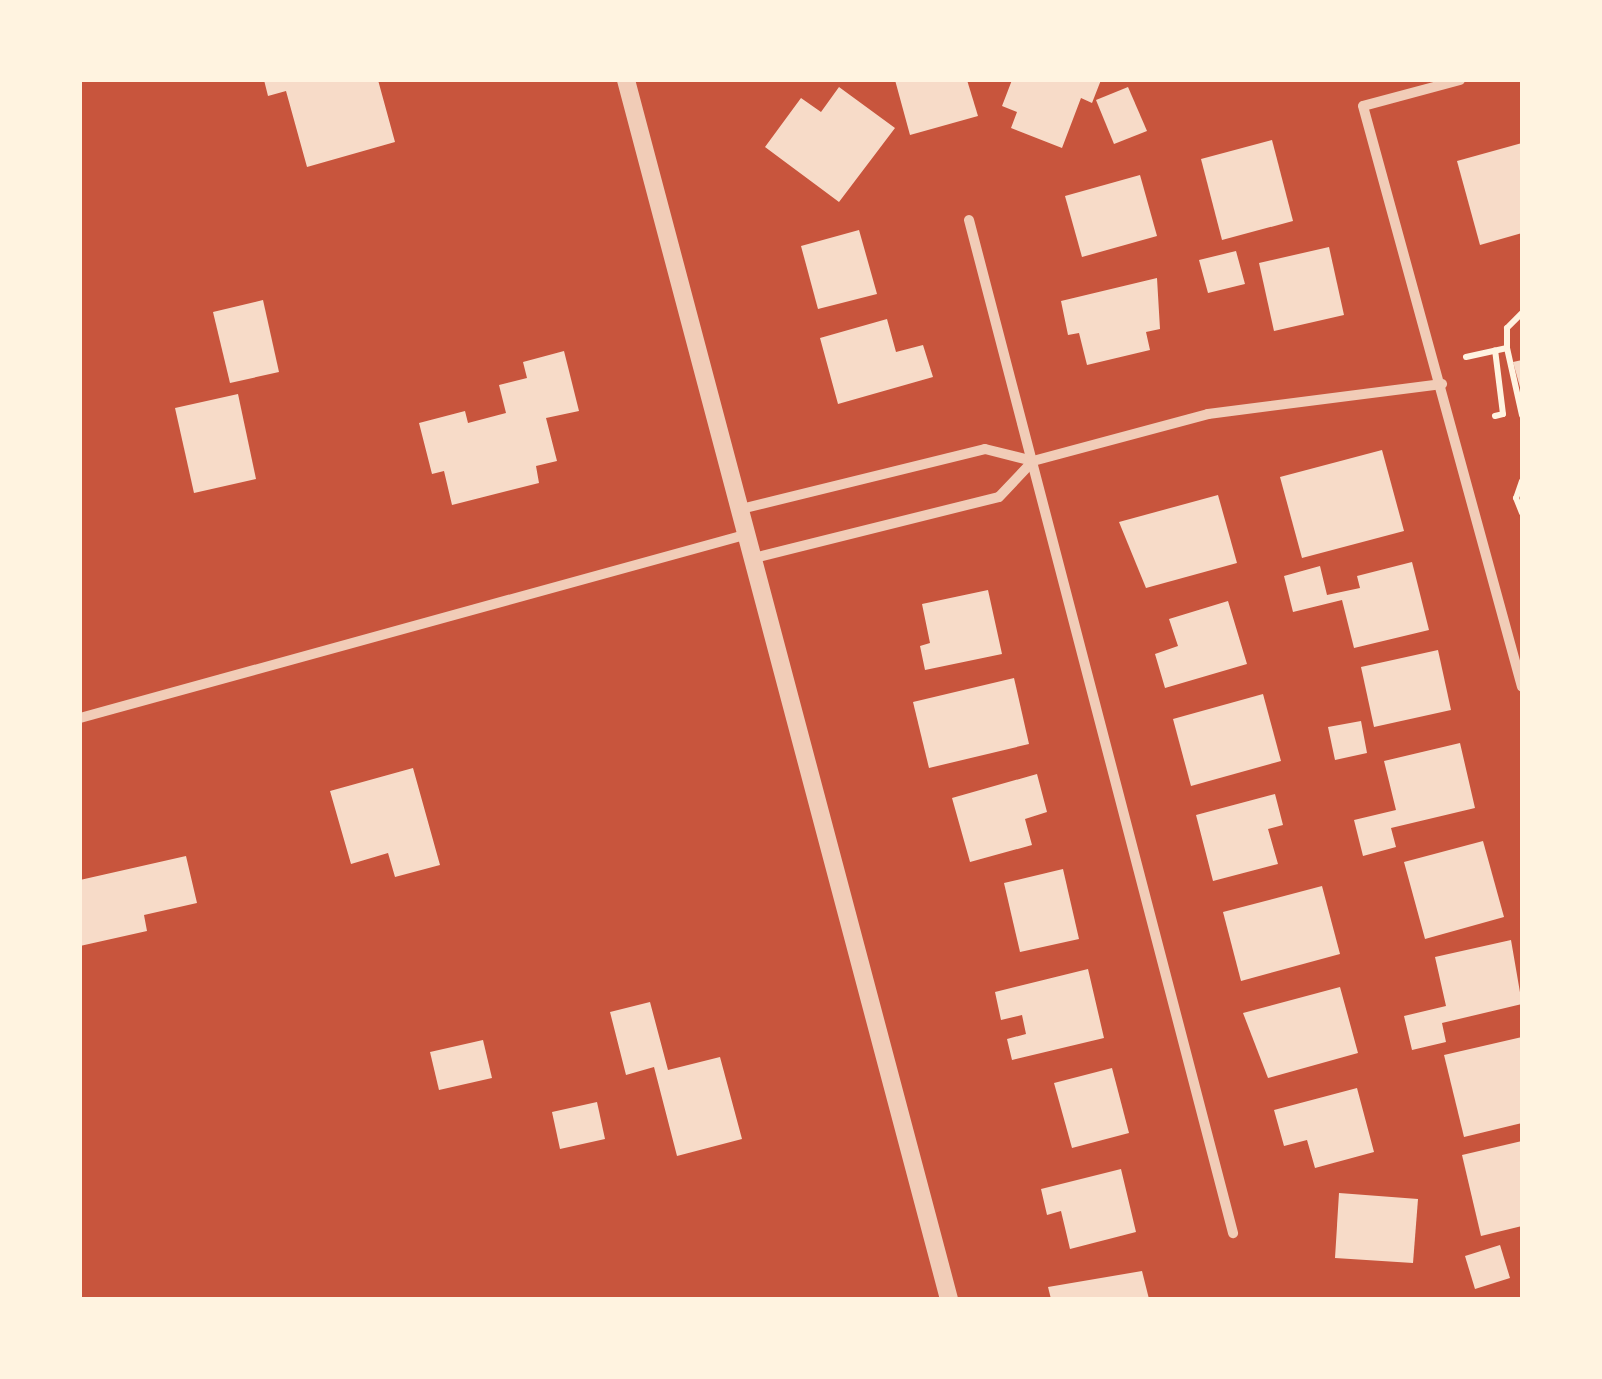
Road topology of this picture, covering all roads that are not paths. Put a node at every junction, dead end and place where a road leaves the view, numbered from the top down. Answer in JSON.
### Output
{"nodes":[{"id":1,"x":626,"y":80,"type":"edge"},
{"id":2,"x":1460,"y":80,"type":"edge"},
{"id":3,"x":969,"y":220,"type":"dead end"},
{"id":4,"x":1442,"y":384,"type":"junction"},
{"id":5,"x":1034,"y":461,"type":"junction"},
{"id":6,"x":741,"y":509,"type":"junction"},
{"id":7,"x":748,"y":534,"type":"junction"},
{"id":8,"x":754,"y":558,"type":"junction"},
{"id":9,"x":1522,"y":687,"type":"edge"},
{"id":10,"x":80,"y":718,"type":"edge"},
{"id":11,"x":1233,"y":1233,"type":"dead end"},
{"id":12,"x":949,"y":1299,"type":"edge"}],
"edges":[{"from":1,"to":6,"type":"street"},
{"from":2,"to":4,"type":"street"},
{"from":3,"to":5,"type":"street"},
{"from":4,"to":5,"type":"street"},
{"from":4,"to":9,"type":"street"},
{"from":5,"to":6,"type":"street"},
{"from":5,"to":8,"type":"street"},
{"from":5,"to":11,"type":"street"},
{"from":6,"to":7,"type":"street"},
{"from":7,"to":8,"type":"street"},
{"from":7,"to":10,"type":"street"},
{"from":8,"to":12,"type":"street"}]}
